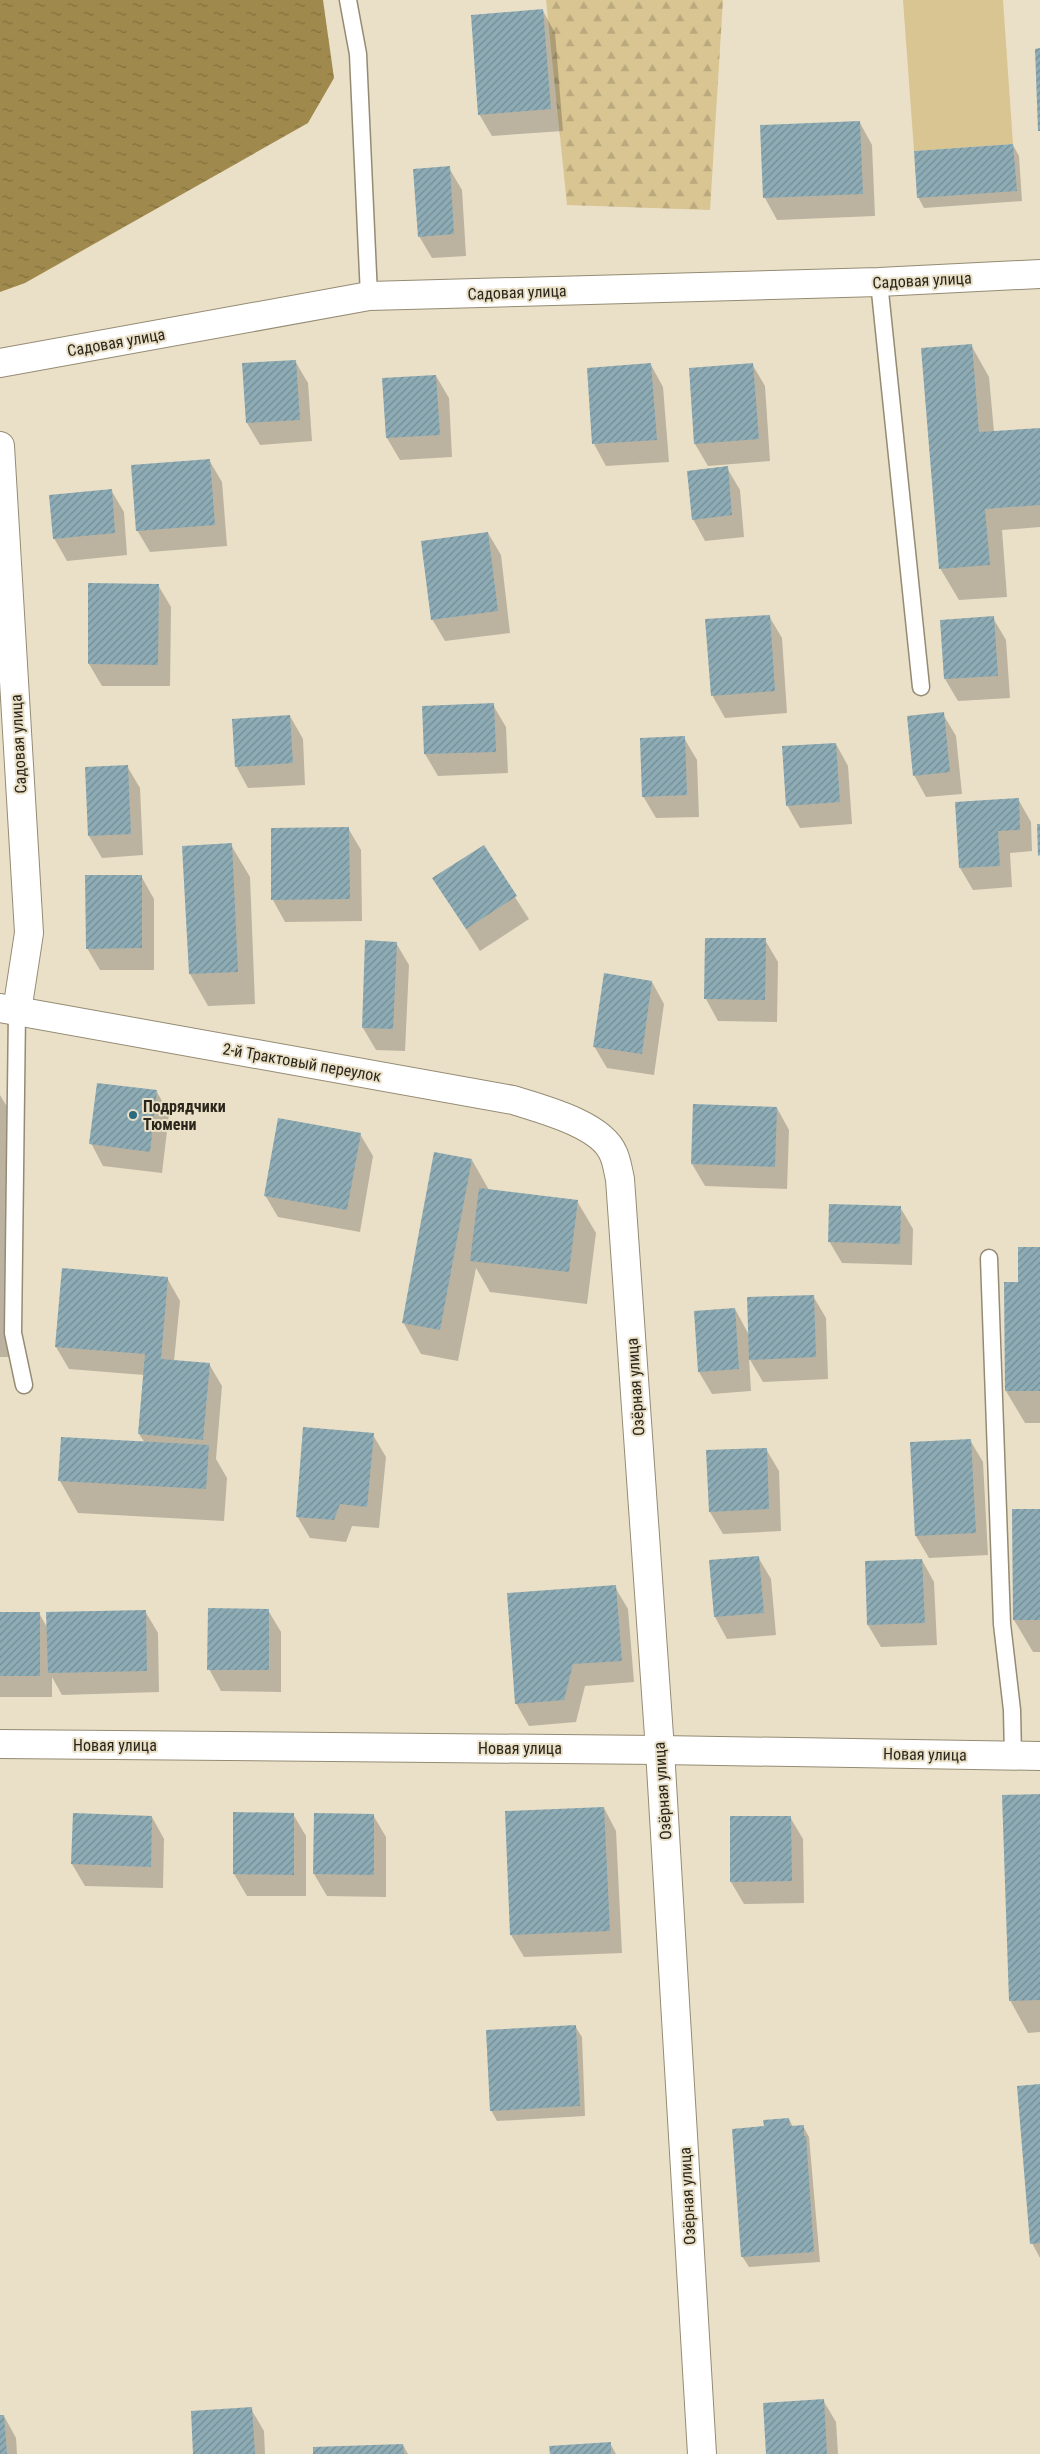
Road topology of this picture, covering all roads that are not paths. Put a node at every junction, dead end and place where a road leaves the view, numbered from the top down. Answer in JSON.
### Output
{"nodes":[{"id":1,"x":348,"y":0,"type":"edge"},
{"id":2,"x":1040,"y":274,"type":"edge"},
{"id":3,"x":879,"y":282,"type":"junction"},
{"id":4,"x":368,"y":296,"type":"junction"},
{"id":5,"x":0,"y":363,"type":"edge"},
{"id":6,"x":0,"y":446,"type":"edge"},
{"id":7,"x":921,"y":687,"type":"dead end"},
{"id":8,"x":9,"y":1009,"type":"edge"},
{"id":9,"x":599,"y":1135,"type":"joint"},
{"id":10,"x":989,"y":1258,"type":"dead end"},
{"id":11,"x":24,"y":1386,"type":"dead end"},
{"id":12,"x":0,"y":1744,"type":"edge"},
{"id":13,"x":660,"y":1750,"type":"junction"},
{"id":14,"x":1013,"y":1756,"type":"junction"},
{"id":15,"x":1040,"y":1756,"type":"edge"},
{"id":16,"x":702,"y":2454,"type":"edge"}],
"edges":[{"from":1,"to":4,"type":"lane"},
{"from":2,"to":3,"type":"street","name":"Садовая улица"},
{"from":3,"to":4,"type":"street","name":"Садовая улица"},
{"from":3,"to":7,"type":"lane"},
{"from":4,"to":5,"type":"street","name":"Садовая улица"},
{"from":6,"to":8,"type":"street","name":"Садовая улица"},
{"from":8,"to":9,"type":"street","name":"2-й Трактовый переулок"},
{"from":8,"to":11,"type":"lane"},
{"from":9,"to":13,"type":"street","name":"Озёрная улица"},
{"from":10,"to":14,"type":"lane"},
{"from":12,"to":13,"type":"street","name":"Новая улица"},
{"from":13,"to":14,"type":"street","name":"Новая улица"},
{"from":13,"to":16,"type":"street","name":"Озёрная улица"},
{"from":14,"to":15,"type":"street","name":"Новая улица"}]}
